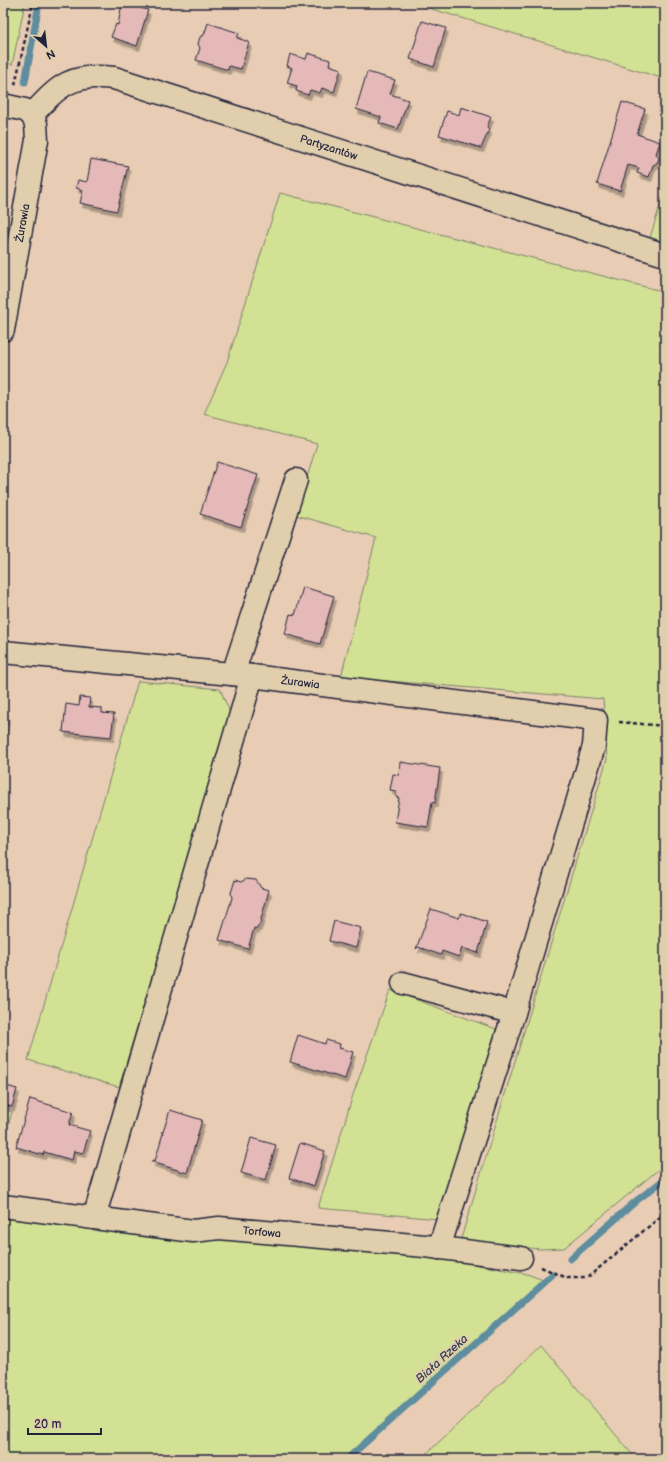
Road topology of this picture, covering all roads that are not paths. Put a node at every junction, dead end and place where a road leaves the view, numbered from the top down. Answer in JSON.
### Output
{"nodes":[{"id":1,"x":16,"y":109,"type":"edge"},
{"id":2,"x":665,"y":255,"type":"edge"},
{"id":3,"x":3,"y":330,"type":"edge"},
{"id":4,"x":296,"y":480,"type":"dead end"},
{"id":5,"x":3,"y":652,"type":"edge"},
{"id":6,"x":243,"y":675,"type":"junction"},
{"id":7,"x":403,"y":983,"type":"dead end"},
{"id":8,"x":514,"y":1013,"type":"junction"},
{"id":9,"x":3,"y":1206,"type":"edge"},
{"id":10,"x":94,"y":1218,"type":"junction"},
{"id":11,"x":439,"y":1248,"type":"junction"},
{"id":12,"x":522,"y":1258,"type":"road end"}],
"edges":[{"from":1,"to":2,"type":"street","name":"Partyzantów"},
{"from":1,"to":3,"type":"street","name":"Żurawia"},
{"from":4,"to":6,"type":"street"},
{"from":5,"to":6,"type":"street","name":"Żurawia"},
{"from":6,"to":8,"type":"street","name":"Żurawia"},
{"from":6,"to":10,"type":"street"},
{"from":7,"to":8,"type":"street"},
{"from":8,"to":11,"type":"street"},
{"from":9,"to":10,"type":"street","name":"Torfowa"},
{"from":10,"to":11,"type":"street","name":"Torfowa"},
{"from":11,"to":12,"type":"street","name":"Torfowa"}]}
